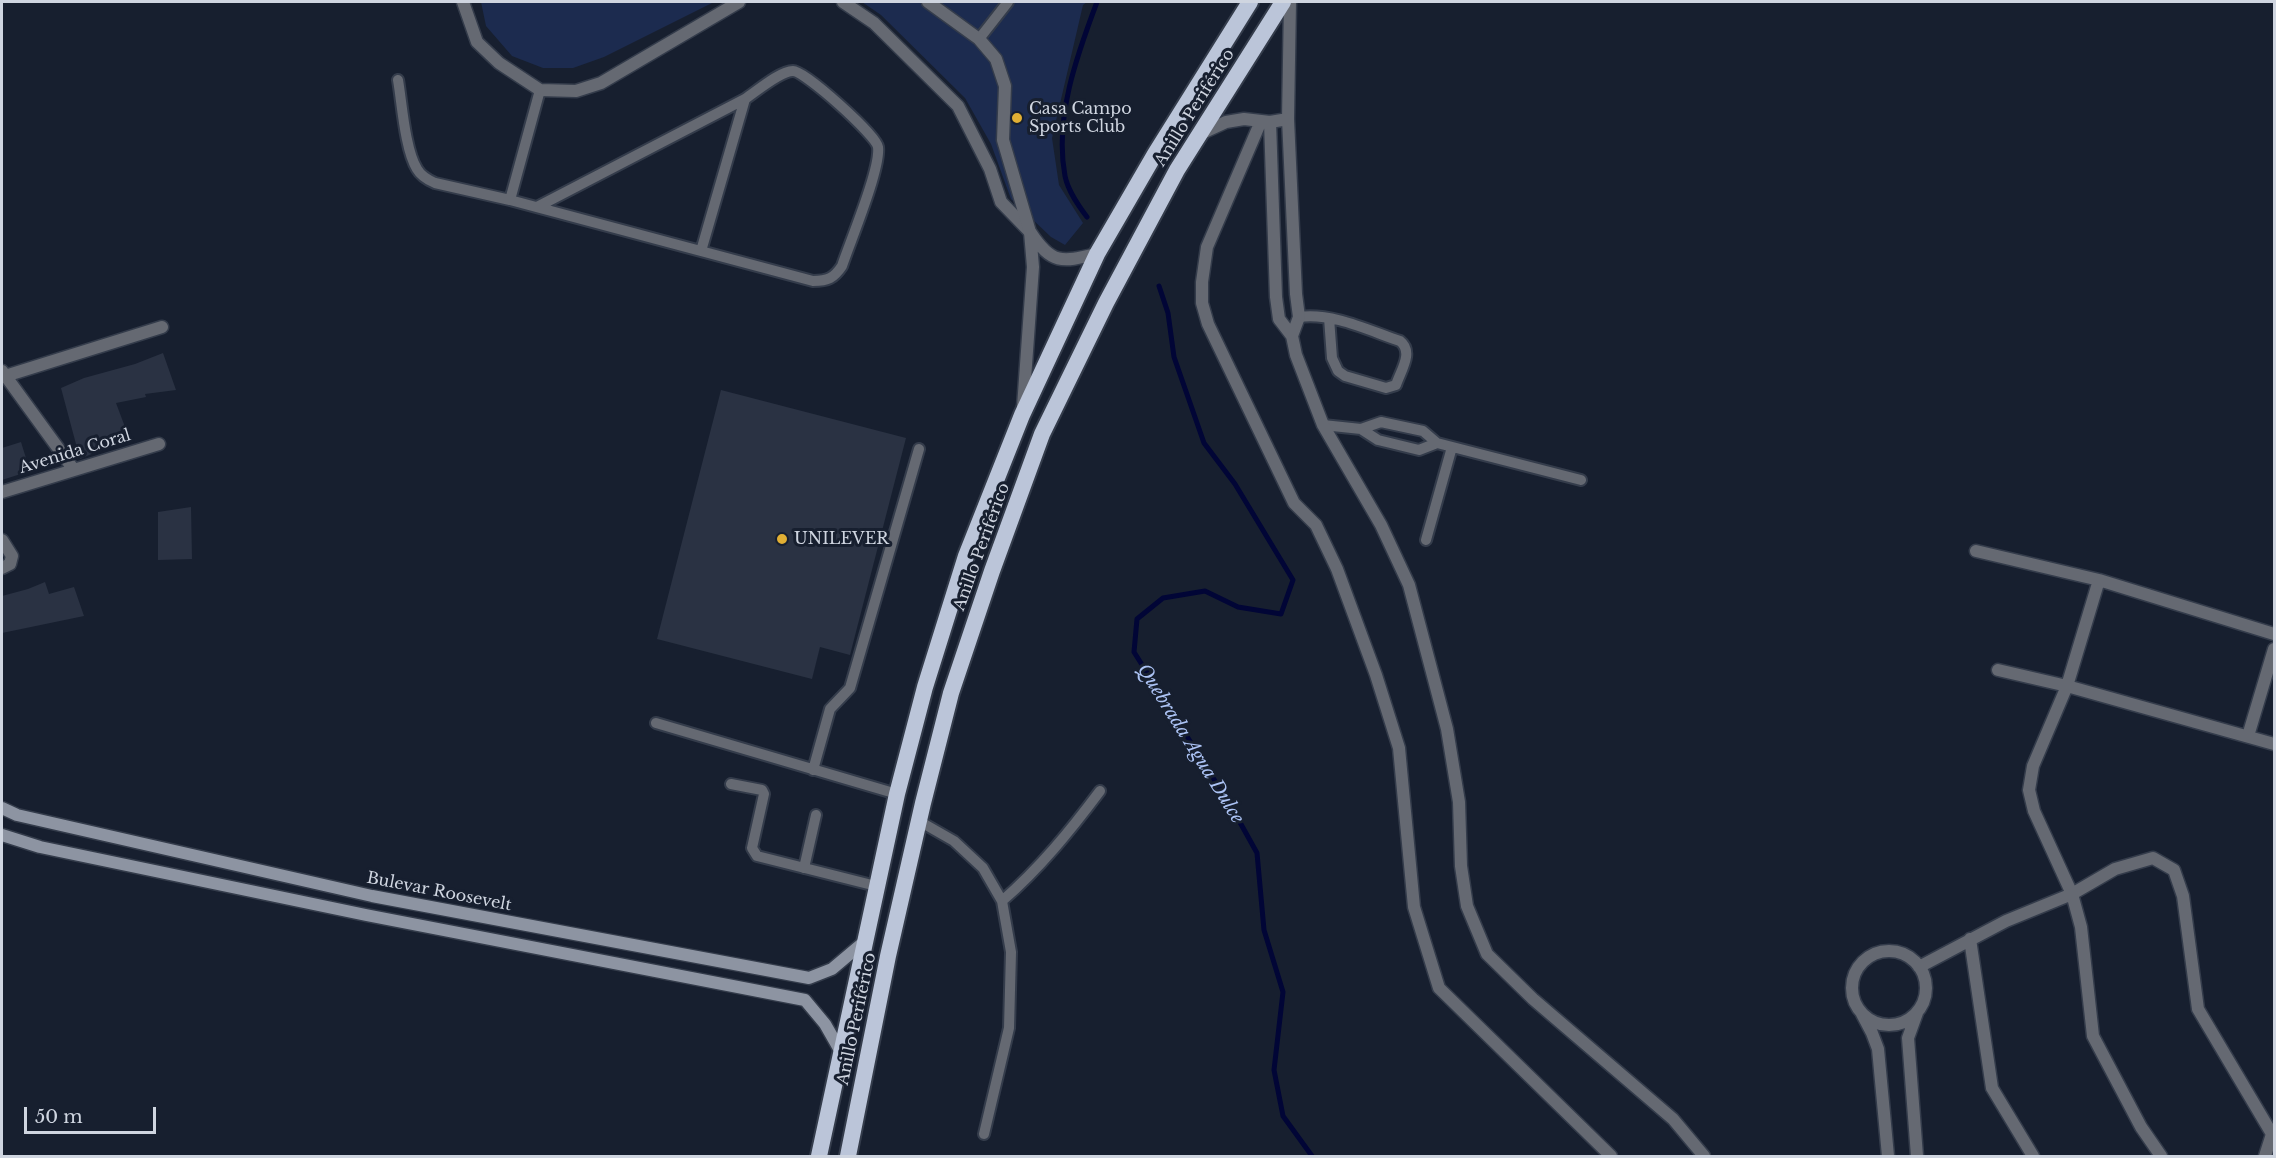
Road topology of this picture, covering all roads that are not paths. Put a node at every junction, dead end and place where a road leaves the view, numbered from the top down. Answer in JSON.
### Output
{"nodes":[{"id":1,"x":463,"y":2,"type":"edge"},
{"id":2,"x":739,"y":2,"type":"edge"},
{"id":3,"x":843,"y":2,"type":"edge"},
{"id":4,"x":928,"y":2,"type":"edge"},
{"id":5,"x":1008,"y":2,"type":"edge"},
{"id":6,"x":1250,"y":2,"type":"edge"},
{"id":7,"x":1283,"y":2,"type":"edge"},
{"id":8,"x":1290,"y":2,"type":"edge"},
{"id":9,"x":979,"y":39,"type":"junction"},
{"id":10,"x":398,"y":80,"type":"dead end"},
{"id":11,"x":540,"y":90,"type":"junction"},
{"id":12,"x":746,"y":99,"type":"junction"},
{"id":13,"x":1288,"y":119,"type":"junction"},
{"id":14,"x":1266,"y":122,"type":"junction"},
{"id":15,"x":1198,"y":135,"type":"junction"},
{"id":16,"x":510,"y":200,"type":"junction"},
{"id":17,"x":537,"y":207,"type":"junction"},
{"id":18,"x":1030,"y":232,"type":"junction"},
{"id":19,"x":701,"y":251,"type":"junction"},
{"id":20,"x":1097,"y":254,"type":"junction"},
{"id":21,"x":1299,"y":317,"type":"junction"},
{"id":22,"x":1329,"y":318,"type":"junction"},
{"id":23,"x":162,"y":327,"type":"dead end"},
{"id":24,"x":1292,"y":336,"type":"junction"},
{"id":25,"x":3,"y":375,"type":"edge"},
{"id":26,"x":1022,"y":415,"type":"junction"},
{"id":27,"x":1323,"y":425,"type":"junction"},
{"id":28,"x":1361,"y":429,"type":"junction"},
{"id":29,"x":1437,"y":443,"type":"junction"},
{"id":30,"x":159,"y":444,"type":"dead end"},
{"id":31,"x":1452,"y":447,"type":"junction"},
{"id":32,"x":919,"y":449,"type":"dead end"},
{"id":33,"x":74,"y":470,"type":"junction"},
{"id":34,"x":1581,"y":480,"type":"dead end"},
{"id":35,"x":2,"y":492,"type":"edge"},
{"id":36,"x":2,"y":540,"type":"edge"},
{"id":37,"x":1426,"y":540,"type":"dead end"},
{"id":38,"x":1976,"y":551,"type":"dead end"},
{"id":39,"x":2,"y":568,"type":"edge"},
{"id":40,"x":2099,"y":580,"type":"junction"},
{"id":41,"x":2274,"y":634,"type":"edge"},
{"id":42,"x":2274,"y":649,"type":"edge"},
{"id":43,"x":1998,"y":670,"type":"dead end"},
{"id":44,"x":2067,"y":686,"type":"junction"},
{"id":45,"x":656,"y":723,"type":"dead end"},
{"id":46,"x":2248,"y":736,"type":"junction"},
{"id":47,"x":2274,"y":744,"type":"edge"},
{"id":48,"x":813,"y":770,"type":"junction"},
{"id":49,"x":731,"y":784,"type":"dead end"},
{"id":50,"x":1100,"y":791,"type":"dead end"},
{"id":51,"x":897,"y":794,"type":"junction"},
{"id":52,"x":2,"y":808,"type":"edge"},
{"id":53,"x":816,"y":816,"type":"dead end"},
{"id":54,"x":919,"y":821,"type":"junction"},
{"id":55,"x":2,"y":835,"type":"edge"},
{"id":56,"x":804,"y":868,"type":"junction"},
{"id":57,"x":876,"y":886,"type":"junction"},
{"id":58,"x":2072,"y":894,"type":"junction"},
{"id":59,"x":1002,"y":901,"type":"junction"},
{"id":60,"x":1970,"y":939,"type":"junction"},
{"id":61,"x":864,"y":942,"type":"junction"},
{"id":62,"x":1919,"y":967,"type":"junction"},
{"id":63,"x":809,"y":978,"type":"junction"},
{"id":64,"x":805,"y":1000,"type":"junction"},
{"id":65,"x":1918,"y":1010,"type":"junction"},
{"id":66,"x":1860,"y":1011,"type":"junction"},
{"id":67,"x":841,"y":1052,"type":"junction"},
{"id":68,"x":984,"y":1134,"type":"dead end"},
{"id":69,"x":819,"y":1156,"type":"edge"},
{"id":70,"x":848,"y":1156,"type":"edge"},
{"id":71,"x":1611,"y":1156,"type":"edge"},
{"id":72,"x":1704,"y":1156,"type":"edge"},
{"id":73,"x":1888,"y":1156,"type":"edge"},
{"id":74,"x":1917,"y":1156,"type":"edge"},
{"id":75,"x":2033,"y":1156,"type":"edge"},
{"id":76,"x":2161,"y":1156,"type":"edge"},
{"id":77,"x":2265,"y":1156,"type":"edge"}],
"edges":[{"from":1,"to":11,"type":"street"},
{"from":2,"to":11,"type":"street"},
{"from":3,"to":18,"type":"street"},
{"from":4,"to":9,"type":"street"},
{"from":5,"to":9,"type":"lane"},
{"from":6,"to":20,"type":"highway","name":"Anillo Periférico"},
{"from":7,"to":15,"type":"highway","name":"Anillo Periférico"},
{"from":8,"to":13,"type":"street"},
{"from":9,"to":18,"type":"street"},
{"from":10,"to":16,"type":"lane"},
{"from":11,"to":16,"type":"lane"},
{"from":12,"to":17,"type":"lane"},
{"from":12,"to":19,"type":"lane"},
{"from":12,"to":19,"type":"lane"},
{"from":13,"to":14,"type":"street"},
{"from":13,"to":21,"type":"street"},
{"from":14,"to":15,"type":"street"},
{"from":14,"to":24,"type":"street"},
{"from":14,"to":71,"type":"street"},
{"from":15,"to":54,"type":"highway","name":"Anillo Periférico"},
{"from":16,"to":17,"type":"lane"},
{"from":17,"to":19,"type":"lane"},
{"from":18,"to":20,"type":"street"},
{"from":18,"to":26,"type":"street"},
{"from":20,"to":26,"type":"highway","name":"Anillo Periférico"},
{"from":21,"to":22,"type":"lane"},
{"from":21,"to":24,"type":"street"},
{"from":22,"to":22,"type":"lane"},
{"from":23,"to":25,"type":"street"},
{"from":24,"to":27,"type":"street"},
{"from":25,"to":33,"type":"street"},
{"from":26,"to":51,"type":"highway","name":"Anillo Periférico"},
{"from":27,"to":28,"type":"lane"},
{"from":27,"to":72,"type":"street"},
{"from":28,"to":29,"type":"lane"},
{"from":28,"to":29,"type":"lane"},
{"from":29,"to":31,"type":"lane"},
{"from":30,"to":33,"type":"street","name":"Avenida Coral"},
{"from":31,"to":34,"type":"lane"},
{"from":31,"to":37,"type":"lane"},
{"from":32,"to":48,"type":"lane"},
{"from":33,"to":35,"type":"street","name":"Avenida Coral"},
{"from":36,"to":39,"type":"street"},
{"from":38,"to":40,"type":"street"},
{"from":40,"to":41,"type":"street"},
{"from":40,"to":44,"type":"street"},
{"from":42,"to":46,"type":"street"},
{"from":43,"to":44,"type":"street"},
{"from":44,"to":46,"type":"street"},
{"from":44,"to":58,"type":"street"},
{"from":45,"to":48,"type":"lane"},
{"from":46,"to":47,"type":"street"},
{"from":48,"to":51,"type":"lane"},
{"from":49,"to":56,"type":"lane"},
{"from":50,"to":59,"type":"lane"},
{"from":51,"to":57,"type":"highway","name":"Anillo Periférico"},
{"from":52,"to":63,"type":"main road","name":"Bulevar Roosevelt"},
{"from":53,"to":56,"type":"lane"},
{"from":54,"to":59,"type":"lane"},
{"from":54,"to":70,"type":"highway","name":"Anillo Periférico"},
{"from":55,"to":64,"type":"main road"},
{"from":56,"to":57,"type":"lane"},
{"from":57,"to":61,"type":"highway","name":"Anillo Periférico"},
{"from":58,"to":60,"type":"street"},
{"from":58,"to":76,"type":"street"},
{"from":58,"to":77,"type":"street"},
{"from":59,"to":68,"type":"lane"},
{"from":60,"to":62,"type":"street"},
{"from":60,"to":75,"type":"street"},
{"from":61,"to":63,"type":"main road"},
{"from":61,"to":67,"type":"highway","name":"Anillo Periférico"},
{"from":62,"to":65,"type":"street"},
{"from":62,"to":66,"type":"street"},
{"from":63,"to":64,"type":"main road"},
{"from":64,"to":67,"type":"main road"},
{"from":65,"to":66,"type":"street"},
{"from":65,"to":74,"type":"street"},
{"from":66,"to":73,"type":"street"},
{"from":67,"to":69,"type":"highway","name":"Anillo Periférico"}]}
